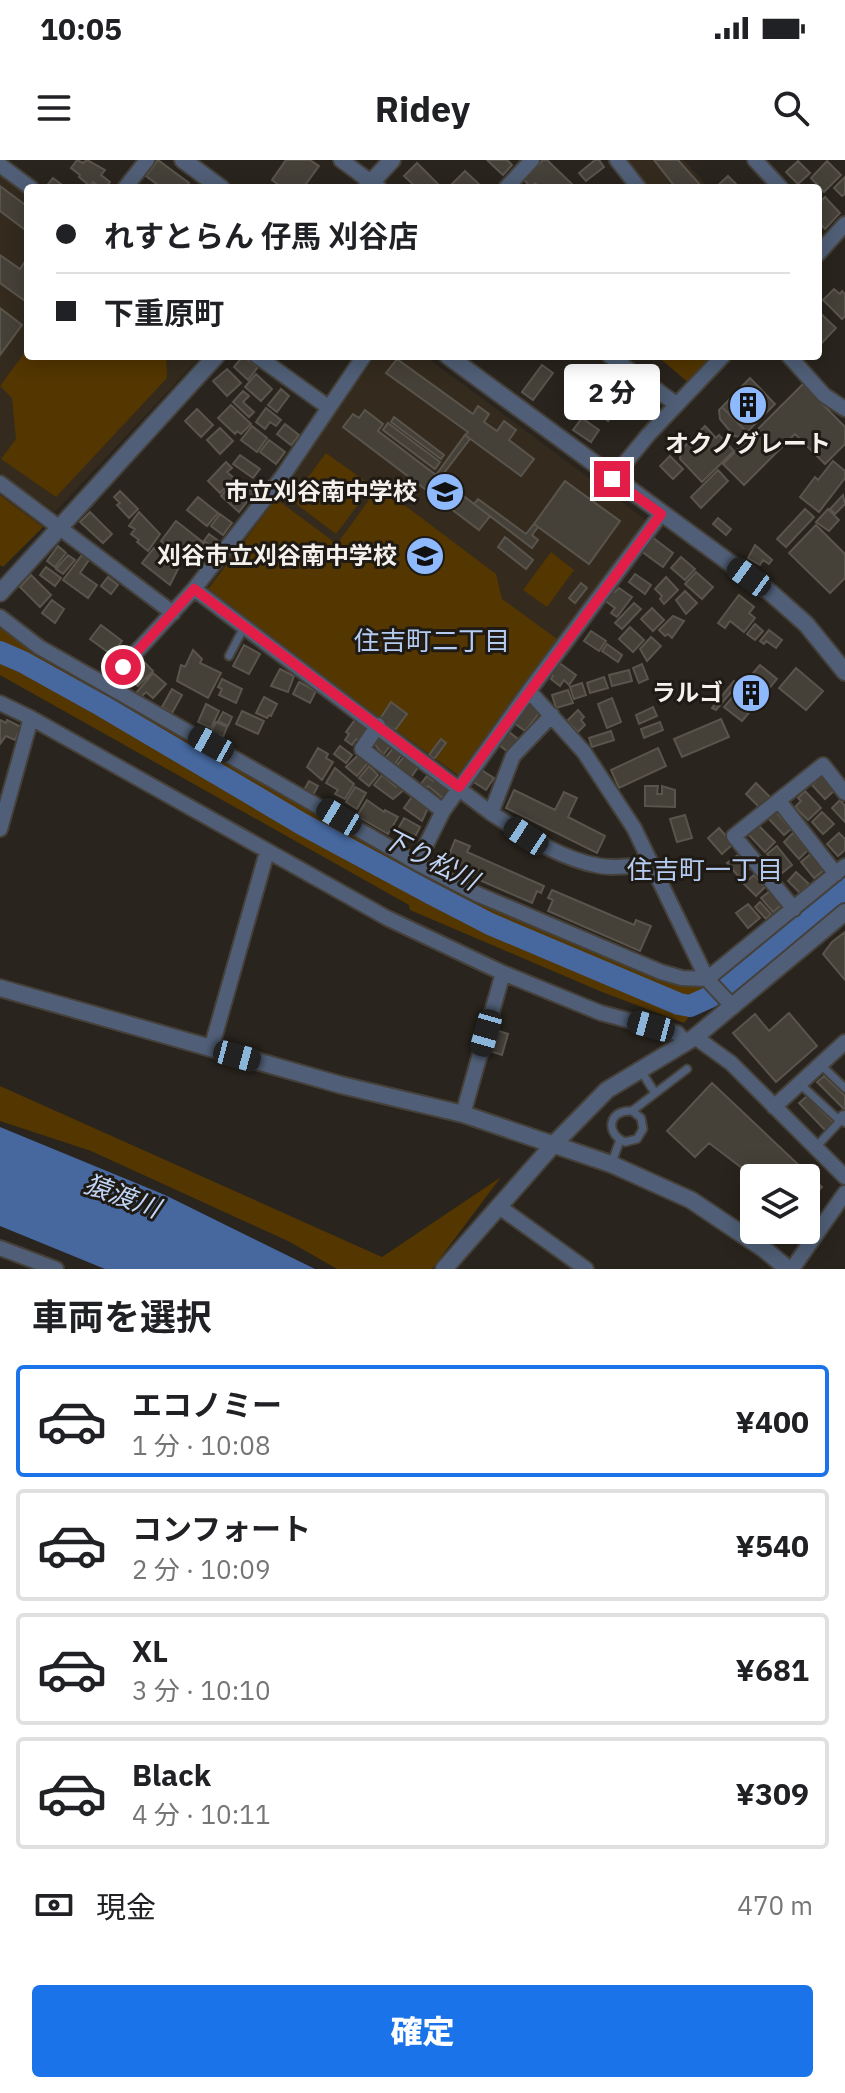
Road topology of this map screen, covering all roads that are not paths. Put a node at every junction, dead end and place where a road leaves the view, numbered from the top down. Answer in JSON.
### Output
{"nodes":[{"id":1,"x":147,"y":160,"type":"edge"},
{"id":2,"x":183,"y":160,"type":"edge"},
{"id":3,"x":341,"y":160,"type":"edge"},
{"id":4,"x":392,"y":160,"type":"edge"},
{"id":5,"x":532,"y":160,"type":"edge"},
{"id":6,"x":617,"y":160,"type":"edge"},
{"id":7,"x":755,"y":160,"type":"edge"},
{"id":8,"x":0,"y":165,"type":"edge"},
{"id":9,"x":26,"y":184,"type":"edge"},
{"id":10,"x":128,"y":184,"type":"edge"},
{"id":11,"x":216,"y":184,"type":"edge"},
{"id":12,"x":370,"y":184,"type":"edge"},
{"id":13,"x":374,"y":184,"type":"edge"},
{"id":14,"x":510,"y":184,"type":"edge"},
{"id":15,"x":635,"y":184,"type":"edge"},
{"id":16,"x":777,"y":184,"type":"edge"},
{"id":17,"x":845,"y":224,"type":"edge"},
{"id":18,"x":822,"y":242,"type":"edge"},
{"id":19,"x":212,"y":360,"type":"edge"},
{"id":20,"x":263,"y":360,"type":"edge"},
{"id":21,"x":361,"y":360,"type":"edge"},
{"id":22,"x":453,"y":360,"type":"edge"},
{"id":23,"x":616,"y":360,"type":"edge"},
{"id":24,"x":719,"y":360,"type":"edge"},
{"id":25,"x":793,"y":360,"type":"edge"},
{"id":26,"x":676,"y":404,"type":"junction"},
{"id":27,"x":328,"y":407,"type":"junction"},
{"id":28,"x":845,"y":409,"type":"edge"},
{"id":29,"x":612,"y":479,"type":"junction"},
{"id":30,"x":0,"y":483,"type":"edge"},
{"id":31,"x":661,"y":514,"type":"junction"},
{"id":32,"x":60,"y":526,"type":"junction"},
{"id":33,"x":194,"y":589,"type":"junction"},
{"id":34,"x":0,"y":593,"type":"edge"},
{"id":35,"x":173,"y":613,"type":"junction"},
{"id":36,"x":0,"y":617,"type":"edge"},
{"id":37,"x":244,"y":627,"type":"junction"},
{"id":38,"x":229,"y":656,"type":"dead end"},
{"id":39,"x":845,"y":672,"type":"edge"},
{"id":40,"x":106,"y":685,"type":"junction"},
{"id":41,"x":529,"y":691,"type":"junction"},
{"id":42,"x":0,"y":703,"type":"edge"},
{"id":43,"x":552,"y":715,"type":"junction"},
{"id":44,"x":31,"y":718,"type":"junction"},
{"id":45,"x":378,"y":725,"type":"junction"},
{"id":46,"x":459,"y":787,"type":"junction"},
{"id":47,"x":845,"y":793,"type":"edge"},
{"id":48,"x":779,"y":801,"type":"junction"},
{"id":49,"x":443,"y":811,"type":"junction"},
{"id":50,"x":491,"y":813,"type":"junction"},
{"id":51,"x":0,"y":829,"type":"edge"},
{"id":52,"x":267,"y":852,"type":"junction"},
{"id":53,"x":417,"y":863,"type":"junction"},
{"id":54,"x":652,"y":864,"type":"junction"},
{"id":55,"x":840,"y":870,"type":"edge"},
{"id":56,"x":794,"y":909,"type":"junction"},
{"id":57,"x":845,"y":912,"type":"edge"},
{"id":58,"x":503,"y":973,"type":"junction"},
{"id":59,"x":707,"y":979,"type":"junction"},
{"id":60,"x":0,"y":988,"type":"edge"},
{"id":61,"x":733,"y":1007,"type":"junction"},
{"id":62,"x":691,"y":1040,"type":"junction"},
{"id":63,"x":844,"y":1046,"type":"edge"},
{"id":64,"x":211,"y":1049,"type":"junction"},
{"id":65,"x":821,"y":1065,"type":"junction"},
{"id":66,"x":687,"y":1069,"type":"dead end"},
{"id":67,"x":640,"y":1070,"type":"junction"},
{"id":68,"x":800,"y":1084,"type":"junction"},
{"id":69,"x":845,"y":1088,"type":"edge"},
{"id":70,"x":655,"y":1093,"type":"junction"},
{"id":71,"x":774,"y":1107,"type":"junction"},
{"id":72,"x":632,"y":1111,"type":"junction"},
{"id":73,"x":463,"y":1114,"type":"junction"},
{"id":74,"x":844,"y":1119,"type":"edge"},
{"id":75,"x":620,"y":1140,"type":"junction"},
{"id":76,"x":553,"y":1145,"type":"junction"},
{"id":77,"x":815,"y":1148,"type":"junction"},
{"id":78,"x":611,"y":1164,"type":"junction"},
{"id":79,"x":845,"y":1177,"type":"edge"},
{"id":80,"x":845,"y":1193,"type":"edge"},
{"id":81,"x":498,"y":1206,"type":"junction"},
{"id":82,"x":0,"y":1248,"type":"edge"},
{"id":83,"x":56,"y":1269,"type":"edge"},
{"id":84,"x":444,"y":1269,"type":"edge"},
{"id":85,"x":586,"y":1269,"type":"edge"},
{"id":86,"x":790,"y":1269,"type":"edge"}],
"edges":[{"from":1,"to":10,"type":"street"},
{"from":2,"to":11,"type":"street"},
{"from":3,"to":12,"type":"street"},
{"from":4,"to":13,"type":"street"},
{"from":5,"to":14,"type":"street"},
{"from":6,"to":15,"type":"street"},
{"from":7,"to":16,"type":"street"},
{"from":8,"to":9,"type":"street"},
{"from":17,"to":18,"type":"street"},
{"from":19,"to":32,"type":"street"},
{"from":20,"to":27,"type":"street"},
{"from":21,"to":27,"type":"street"},
{"from":22,"to":29,"type":"street"},
{"from":23,"to":26,"type":"street"},
{"from":24,"to":26,"type":"street"},
{"from":25,"to":28,"type":"street"},
{"from":26,"to":29,"type":"street"},
{"from":27,"to":33,"type":"street"},
{"from":29,"to":31,"type":"street"},
{"from":30,"to":32,"type":"street"},
{"from":31,"to":39,"type":"street"},
{"from":31,"to":41,"type":"street"},
{"from":32,"to":34,"type":"street"},
{"from":32,"to":35,"type":"street"},
{"from":33,"to":35,"type":"street"},
{"from":33,"to":37,"type":"street"},
{"from":35,"to":40,"type":"street"},
{"from":36,"to":40,"type":"street"},
{"from":37,"to":38,"type":"lane"},
{"from":37,"to":45,"type":"street"},
{"from":40,"to":53,"type":"street"},
{"from":41,"to":43,"type":"street"},
{"from":41,"to":46,"type":"street"},
{"from":42,"to":44,"type":"street"},
{"from":43,"to":50,"type":"street"},
{"from":43,"to":54,"type":"street"},
{"from":44,"to":51,"type":"street"},
{"from":44,"to":52,"type":"street"},
{"from":45,"to":46,"type":"street"},
{"from":45,"to":49,"type":"street"},
{"from":46,"to":49,"type":"street"},
{"from":46,"to":50,"type":"street"},
{"from":47,"to":48,"type":"street"},
{"from":48,"to":55,"type":"street"},
{"from":48,"to":56,"type":"street"},
{"from":49,"to":53,"type":"street"},
{"from":50,"to":54,"type":"street"},
{"from":52,"to":58,"type":"street"},
{"from":52,"to":64,"type":"street"},
{"from":53,"to":59,"type":"street"},
{"from":54,"to":59,"type":"street"},
{"from":55,"to":56,"type":"street"},
{"from":56,"to":59,"type":"street"},
{"from":57,"to":61,"type":"street"},
{"from":58,"to":62,"type":"street"},
{"from":58,"to":73,"type":"street"},
{"from":59,"to":61,"type":"street"},
{"from":60,"to":64,"type":"street"},
{"from":61,"to":62,"type":"street"},
{"from":62,"to":67,"type":"street"},
{"from":62,"to":71,"type":"street"},
{"from":63,"to":65,"type":"street"},
{"from":64,"to":73,"type":"street"},
{"from":65,"to":68,"type":"street"},
{"from":65,"to":69,"type":"lane"},
{"from":66,"to":70,"type":"lane"},
{"from":67,"to":70,"type":"lane"},
{"from":67,"to":76,"type":"street"},
{"from":68,"to":71,"type":"street"},
{"from":68,"to":74,"type":"lane"},
{"from":70,"to":72,"type":"lane"},
{"from":71,"to":77,"type":"street"},
{"from":72,"to":75,"type":"lane"},
{"from":72,"to":75,"type":"lane"},
{"from":73,"to":76,"type":"street"},
{"from":74,"to":77,"type":"lane"},
{"from":75,"to":78,"type":"lane"},
{"from":76,"to":78,"type":"street"},
{"from":76,"to":81,"type":"street"},
{"from":77,"to":79,"type":"street"},
{"from":78,"to":86,"type":"street"},
{"from":80,"to":86,"type":"street"},
{"from":81,"to":84,"type":"street"},
{"from":81,"to":85,"type":"street"},
{"from":82,"to":83,"type":"street"}]}
